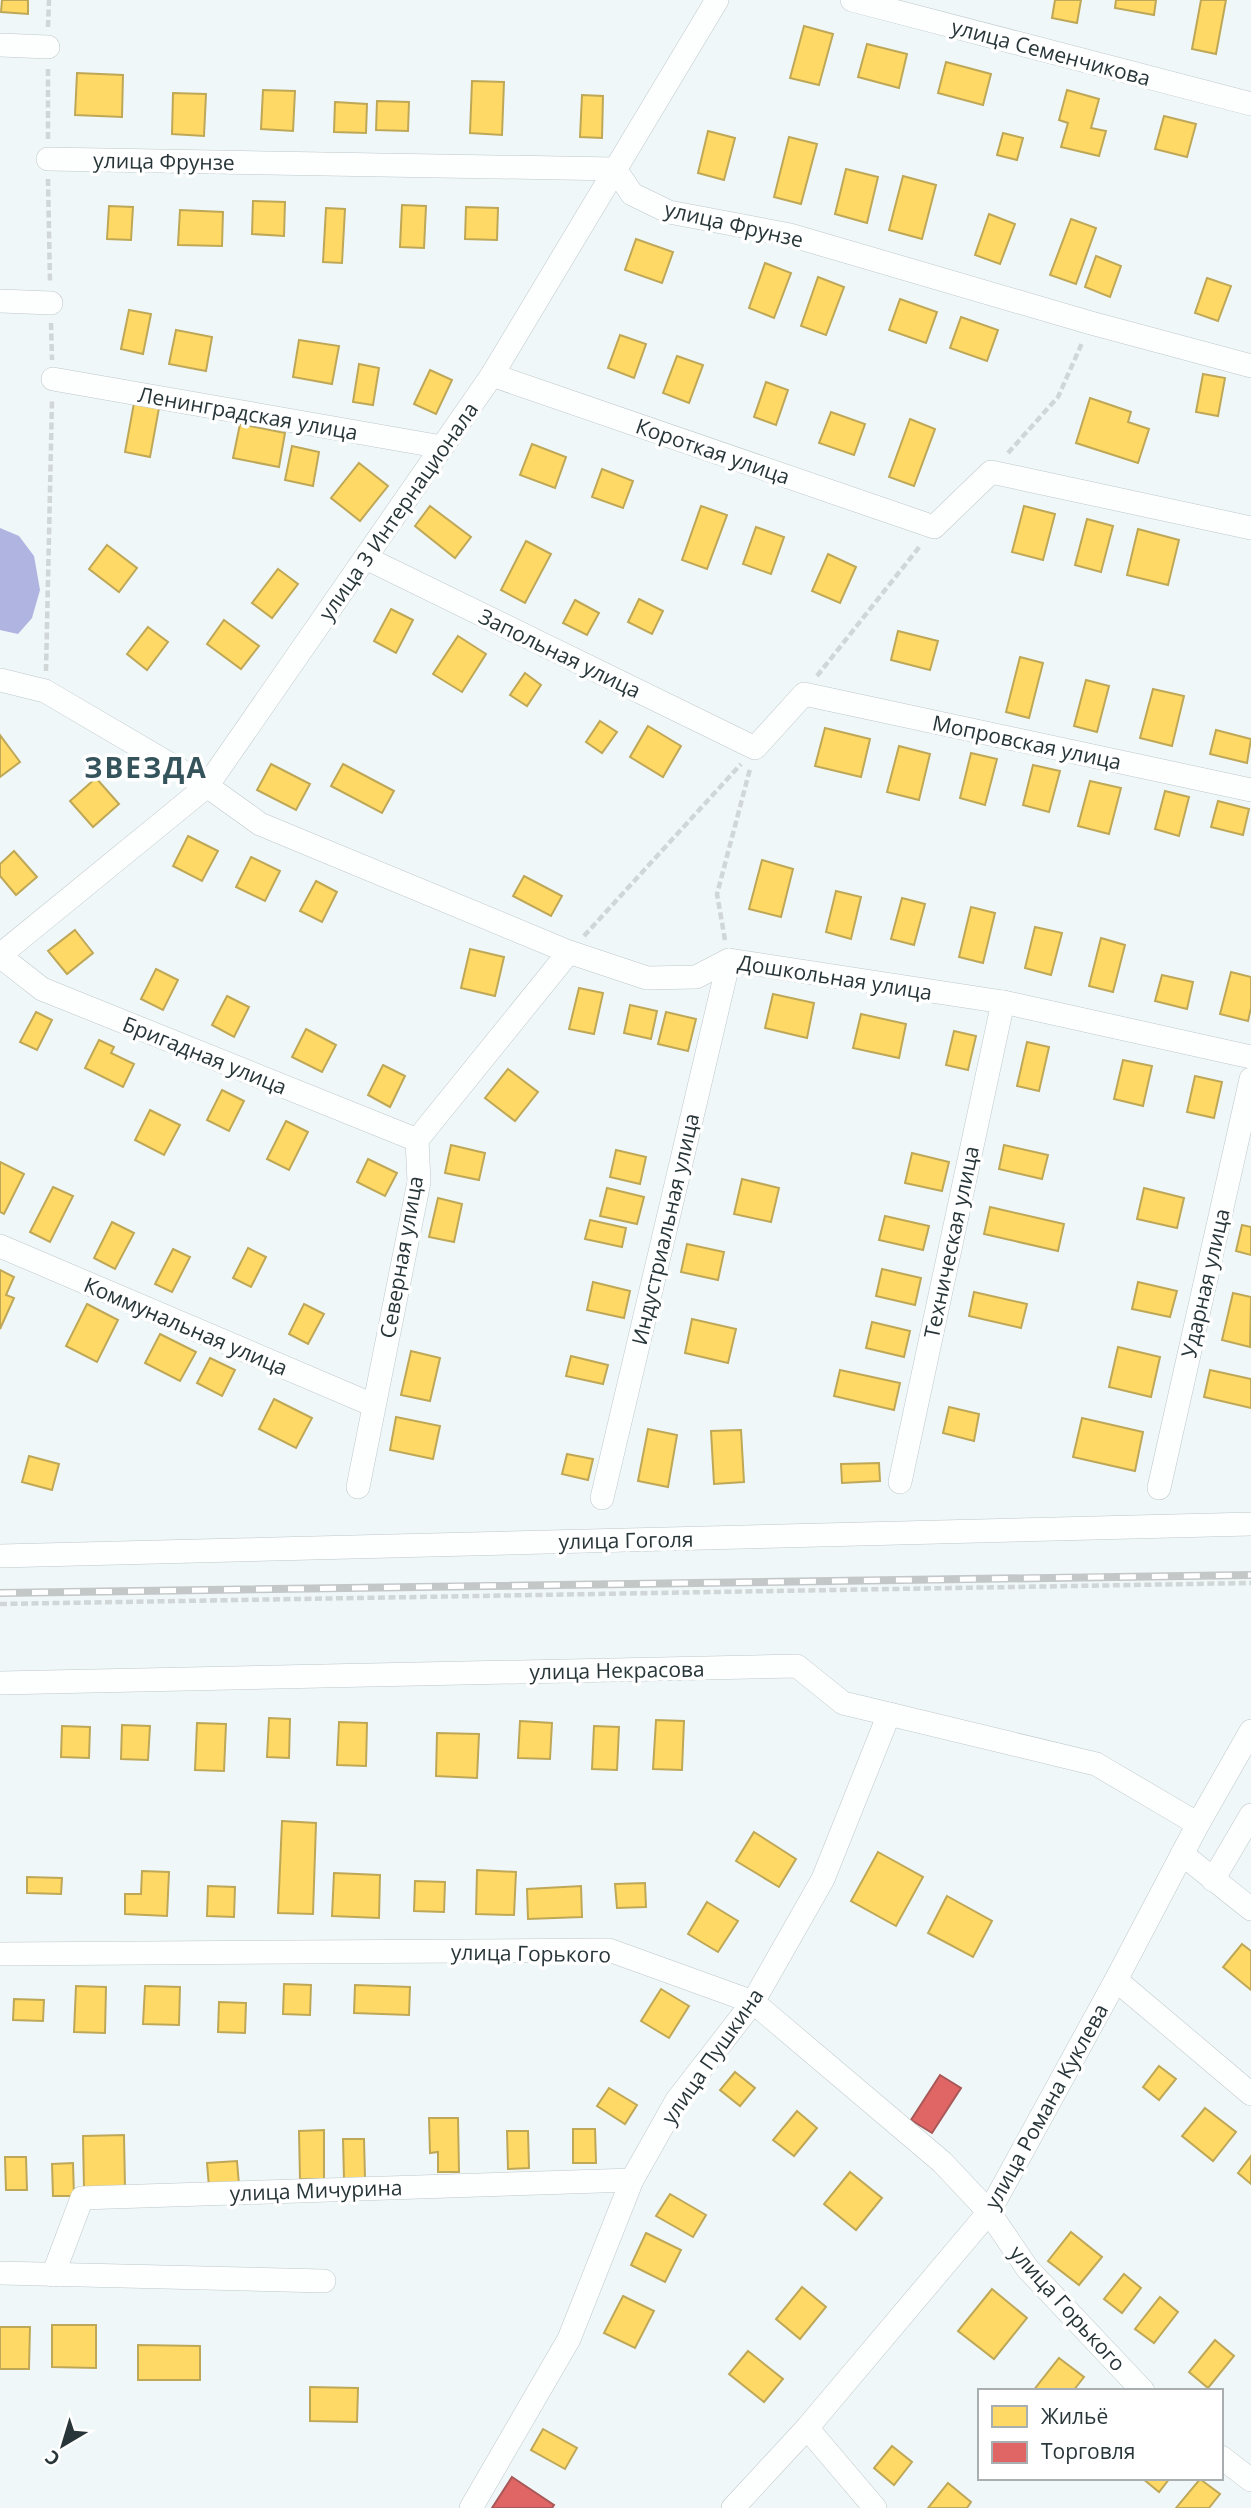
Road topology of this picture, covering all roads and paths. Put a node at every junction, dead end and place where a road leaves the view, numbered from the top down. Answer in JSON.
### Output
{"nodes":[{"id":1,"x":49,"y":0,"type":"edge"},
{"id":2,"x":717,"y":0,"type":"edge"},
{"id":3,"x":852,"y":0,"type":"edge"},
{"id":4,"x":0,"y":45,"type":"edge"},
{"id":5,"x":48,"y":47,"type":"junction"},
{"id":6,"x":1251,"y":104,"type":"edge"},
{"id":7,"x":48,"y":159,"type":"junction"},
{"id":8,"x":615,"y":169,"type":"junction"},
{"id":9,"x":0,"y":301,"type":"edge"},
{"id":10,"x":51,"y":303,"type":"junction"},
{"id":11,"x":1091,"y":323,"type":"junction"},
{"id":12,"x":1251,"y":366,"type":"edge"},
{"id":13,"x":492,"y":375,"type":"junction"},
{"id":14,"x":53,"y":379,"type":"junction"},
{"id":15,"x":442,"y":447,"type":"junction"},
{"id":16,"x":991,"y":472,"type":"junction"},
{"id":17,"x":934,"y":527,"type":"junction"},
{"id":18,"x":1251,"y":528,"type":"edge"},
{"id":19,"x":366,"y":558,"type":"junction"},
{"id":20,"x":0,"y":680,"type":"edge"},
{"id":21,"x":45,"y":691,"type":"junction"},
{"id":22,"x":804,"y":694,"type":"junction"},
{"id":23,"x":755,"y":748,"type":"junction"},
{"id":24,"x":207,"y":786,"type":"junction"},
{"id":25,"x":1251,"y":790,"type":"edge"},
{"id":26,"x":569,"y":952,"type":"junction"},
{"id":27,"x":0,"y":956,"type":"edge"},
{"id":28,"x":729,"y":960,"type":"junction"},
{"id":29,"x":1003,"y":1002,"type":"junction"},
{"id":30,"x":1251,"y":1057,"type":"edge"},
{"id":31,"x":1251,"y":1079,"type":"edge"},
{"id":32,"x":417,"y":1140,"type":"junction"},
{"id":33,"x":0,"y":1246,"type":"edge"},
{"id":34,"x":373,"y":1405,"type":"junction"},
{"id":35,"x":900,"y":1482,"type":"dead end"},
{"id":36,"x":358,"y":1487,"type":"dead end"},
{"id":37,"x":1159,"y":1488,"type":"dead end"},
{"id":38,"x":602,"y":1498,"type":"dead end"},
{"id":39,"x":1251,"y":1524,"type":"edge"},
{"id":40,"x":0,"y":1556,"type":"edge"},
{"id":41,"x":1251,"y":1583,"type":"edge"},
{"id":42,"x":0,"y":1604,"type":"edge"},
{"id":43,"x":0,"y":1683,"type":"edge"},
{"id":44,"x":889,"y":1714,"type":"junction"},
{"id":45,"x":1251,"y":1731,"type":"edge"},
{"id":46,"x":1251,"y":1815,"type":"edge"},
{"id":47,"x":1198,"y":1825,"type":"junction"},
{"id":48,"x":1182,"y":1854,"type":"junction"},
{"id":49,"x":1213,"y":1880,"type":"junction"},
{"id":50,"x":1251,"y":1909,"type":"edge"},
{"id":51,"x":0,"y":1954,"type":"edge"},
{"id":52,"x":1116,"y":1980,"type":"junction"},
{"id":53,"x":753,"y":2002,"type":"junction"},
{"id":54,"x":1251,"y":2094,"type":"edge"},
{"id":55,"x":632,"y":2180,"type":"junction"},
{"id":56,"x":989,"y":2212,"type":"junction"},
{"id":57,"x":0,"y":2273,"type":"edge"},
{"id":58,"x":52,"y":2274,"type":"junction"},
{"id":59,"x":324,"y":2281,"type":"dead end"},
{"id":60,"x":1141,"y":2389,"type":"edge"},
{"id":61,"x":807,"y":2428,"type":"junction"},
{"id":62,"x":1223,"y":2459,"type":"edge"},
{"id":63,"x":1251,"y":2480,"type":"edge"},
{"id":64,"x":471,"y":2508,"type":"edge"},
{"id":65,"x":733,"y":2508,"type":"edge"},
{"id":66,"x":874,"y":2508,"type":"edge"}],
"edges":[{"from":1,"to":5,"type":"path"},
{"from":2,"to":8,"type":"street","name":"улица 3 Интернационала"},
{"from":3,"to":6,"type":"street","name":"улица Семенчикова"},
{"from":4,"to":5,"type":"street"},
{"from":5,"to":7,"type":"path"},
{"from":7,"to":8,"type":"street","name":"улица Фрунзе"},
{"from":7,"to":10,"type":"path"},
{"from":8,"to":11,"type":"street","name":"улица Фрунзе"},
{"from":8,"to":13,"type":"street","name":"улица 3 Интернационала"},
{"from":9,"to":10,"type":"street"},
{"from":10,"to":14,"type":"path"},
{"from":11,"to":12,"type":"street","name":"улица Фрунзе"},
{"from":11,"to":16,"type":"path"},
{"from":13,"to":15,"type":"street","name":"улица 3 Интернационала"},
{"from":13,"to":17,"type":"street","name":"Короткая улица"},
{"from":14,"to":15,"type":"street","name":"Ленинградская улица"},
{"from":14,"to":21,"type":"path"},
{"from":15,"to":19,"type":"street","name":"улица 3 Интернационала"},
{"from":16,"to":17,"type":"street"},
{"from":16,"to":18,"type":"street"},
{"from":17,"to":22,"type":"path"},
{"from":19,"to":23,"type":"street","name":"Запольная улица"},
{"from":19,"to":24,"type":"street","name":"улица 3 Интернационала"},
{"from":20,"to":21,"type":"street","name":"Дошкольная улица"},
{"from":21,"to":24,"type":"street","name":"Дошкольная улица"},
{"from":22,"to":23,"type":"street"},
{"from":22,"to":25,"type":"street","name":"Мопровская улица"},
{"from":23,"to":26,"type":"path"},
{"from":23,"to":28,"type":"path"},
{"from":24,"to":26,"type":"street","name":"Дошкольная улица"},
{"from":24,"to":27,"type":"street","name":"улица 3 Интернационала"},
{"from":26,"to":28,"type":"street","name":"Дошкольная улица"},
{"from":26,"to":32,"type":"street"},
{"from":27,"to":32,"type":"street","name":"Бригадная улица"},
{"from":28,"to":29,"type":"street","name":"Дошкольная улица"},
{"from":28,"to":38,"type":"street","name":"Индустриальная улица"},
{"from":29,"to":30,"type":"street","name":"Дошкольная улица"},
{"from":29,"to":35,"type":"street","name":"Техническая улица"},
{"from":31,"to":37,"type":"street","name":"Ударная улица"},
{"from":32,"to":34,"type":"street","name":"Северная улица"},
{"from":33,"to":34,"type":"street","name":"Коммунальная улица"},
{"from":34,"to":36,"type":"street","name":"Северная улица"},
{"from":39,"to":40,"type":"street","name":"улица Гоголя"},
{"from":41,"to":42,"type":"path"},
{"from":43,"to":44,"type":"street","name":"улица Некрасова"},
{"from":44,"to":47,"type":"street","name":"улица Некрасова"},
{"from":44,"to":53,"type":"street","name":"улица Пушкина"},
{"from":45,"to":47,"type":"street","name":"улица Романа Куклева"},
{"from":46,"to":49,"type":"street"},
{"from":47,"to":48,"type":"street","name":"улица Романа Куклева"},
{"from":48,"to":49,"type":"street"},
{"from":48,"to":52,"type":"street","name":"улица Романа Куклева"},
{"from":49,"to":50,"type":"street"},
{"from":51,"to":53,"type":"street","name":"улица Горького"},
{"from":52,"to":54,"type":"street"},
{"from":52,"to":56,"type":"street","name":"улица Романа Куклева"},
{"from":53,"to":55,"type":"street","name":"улица Пушкина"},
{"from":53,"to":56,"type":"street","name":"улица Горького"},
{"from":55,"to":58,"type":"street","name":"улица Мичурина"},
{"from":55,"to":64,"type":"street","name":"улица Пушкина"},
{"from":56,"to":60,"type":"street","name":"улица Горького"},
{"from":56,"to":61,"type":"street","name":"улица Романа Куклева"},
{"from":57,"to":58,"type":"street"},
{"from":58,"to":59,"type":"street"},
{"from":61,"to":65,"type":"street","name":"улица Романа Куклева"},
{"from":61,"to":66,"type":"street"},
{"from":62,"to":63,"type":"street"}]}
